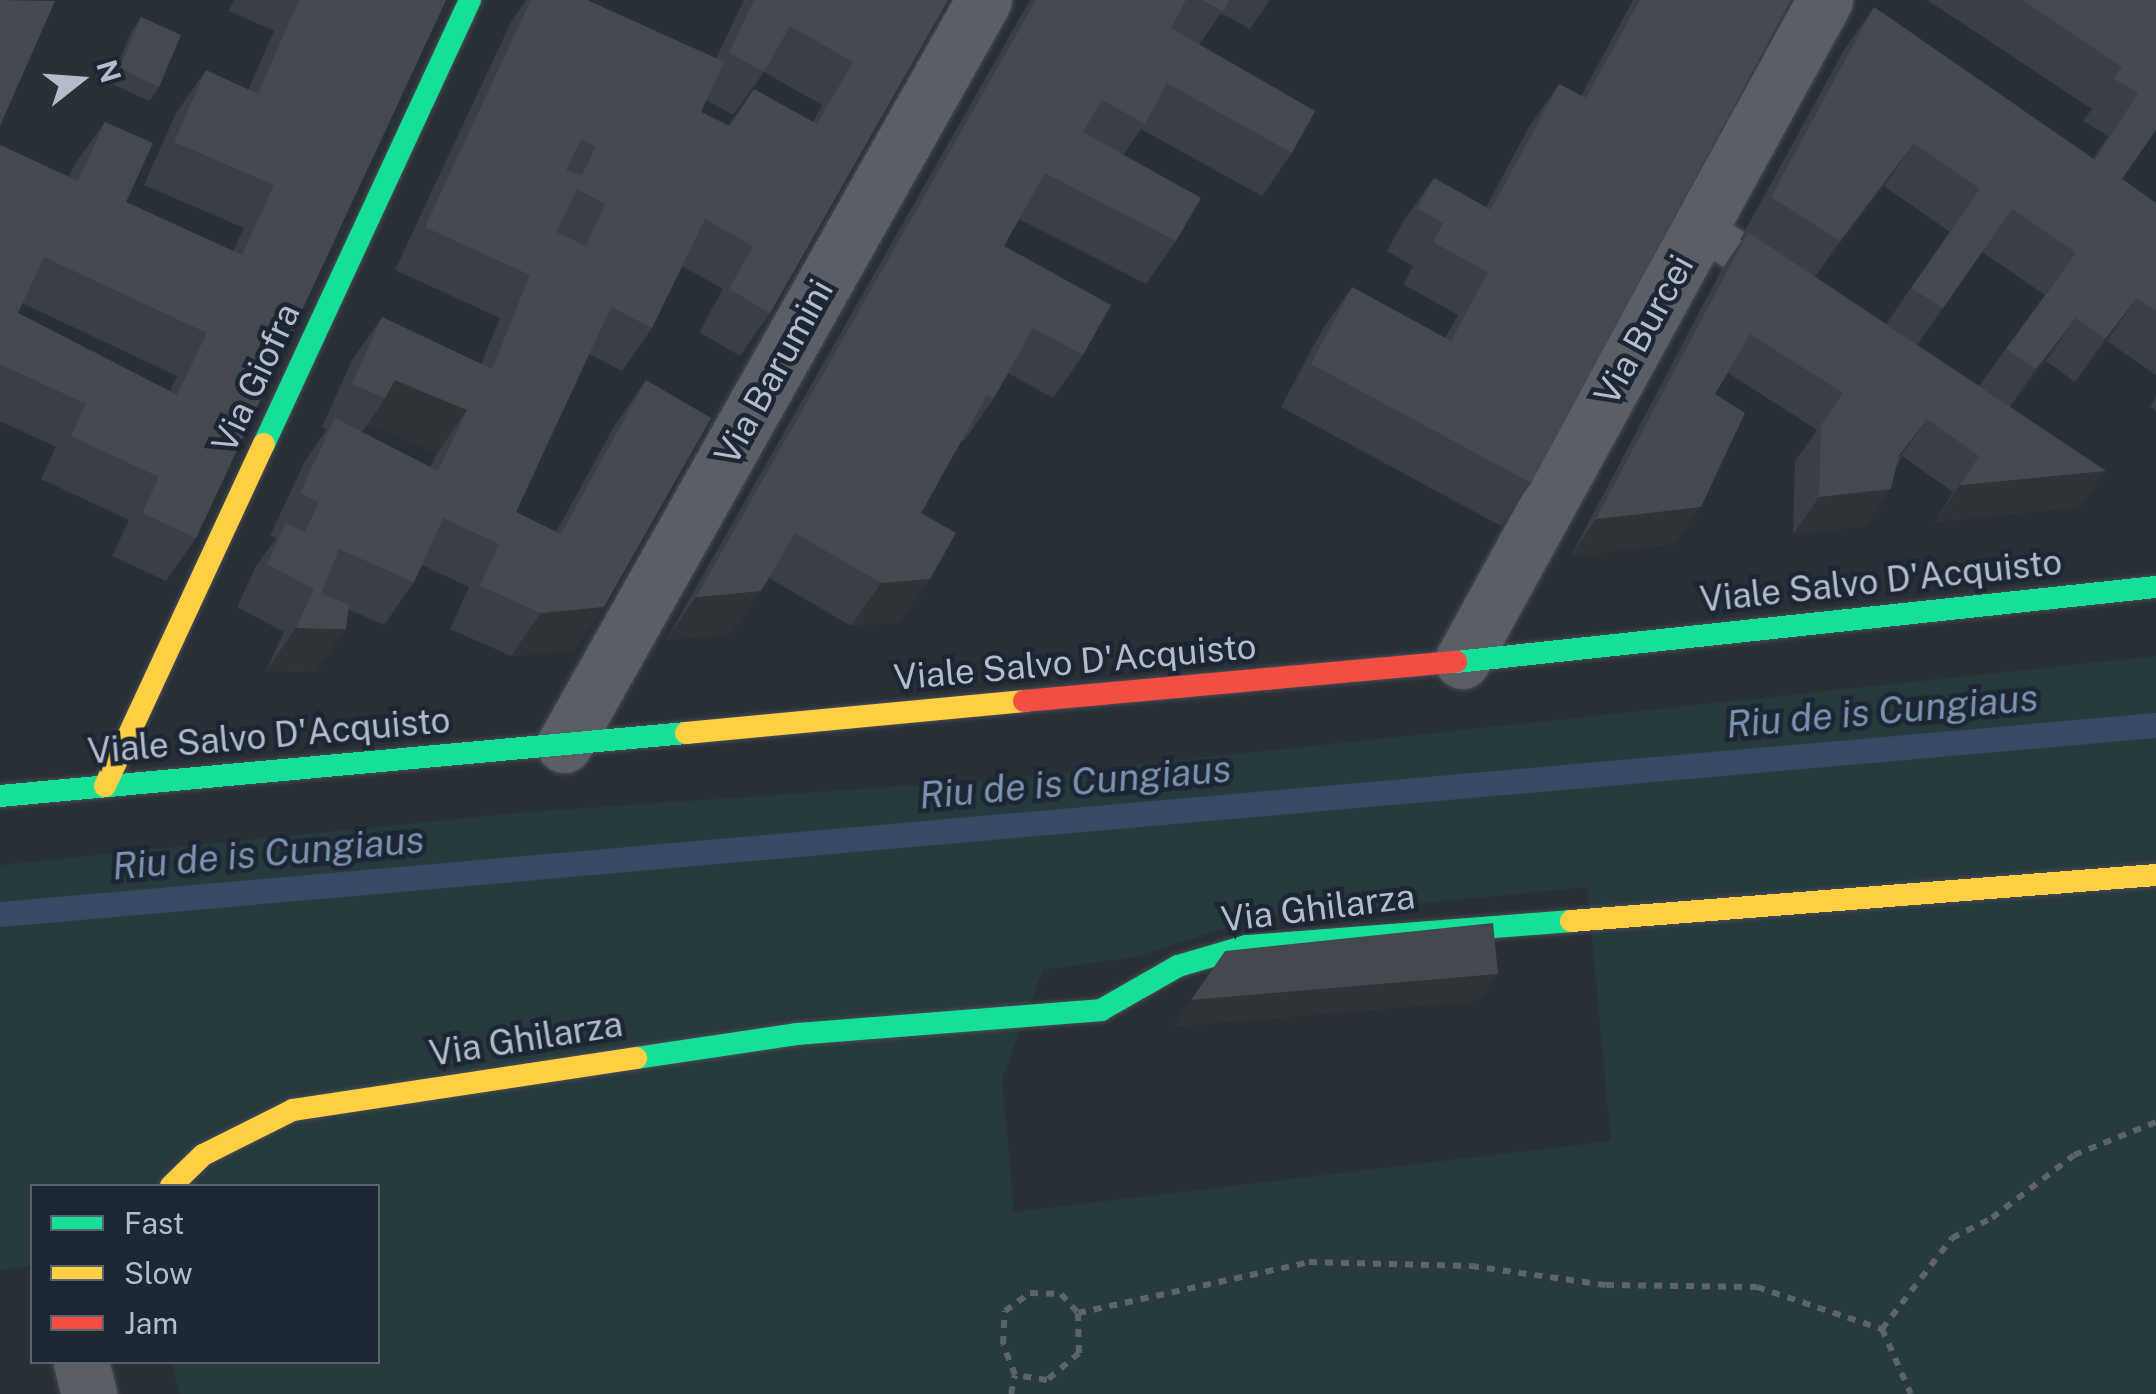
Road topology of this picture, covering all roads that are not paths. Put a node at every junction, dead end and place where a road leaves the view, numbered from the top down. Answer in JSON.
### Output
{"nodes":[{"id":1,"x":470,"y":0,"type":"edge"},
{"id":2,"x":984,"y":0,"type":"edge"},
{"id":3,"x":1825,"y":0,"type":"edge"},
{"id":4,"x":1700,"y":228,"type":"junction"},
{"id":5,"x":1816,"y":303,"type":"edge"},
{"id":6,"x":2156,"y":587,"type":"edge"},
{"id":7,"x":1462,"y":660,"type":"junction"},
{"id":8,"x":564,"y":744,"type":"junction"},
{"id":9,"x":105,"y":786,"type":"junction"},
{"id":10,"x":0,"y":796,"type":"edge"},
{"id":11,"x":2156,"y":875,"type":"edge"},
{"id":12,"x":173,"y":1184,"type":"edge"},
{"id":13,"x":81,"y":1364,"type":"edge"},
{"id":14,"x":89,"y":1394,"type":"edge"}],
"edges":[{"from":1,"to":9,"type":"street","name":"Via Giofra"},
{"from":2,"to":8,"type":"street","name":"Via Barumini"},
{"from":3,"to":4,"type":"street","name":"Via Burcei"},
{"from":4,"to":5,"type":"lane"},
{"from":4,"to":7,"type":"street","name":"Via Burcei"},
{"from":6,"to":7,"type":"street","name":"Viale Salvo D'Acquisto"},
{"from":7,"to":8,"type":"street","name":"Viale Salvo D'Acquisto"},
{"from":8,"to":9,"type":"street","name":"Viale Salvo D'Acquisto"},
{"from":9,"to":10,"type":"street","name":"Viale Salvo D'Acquisto"},
{"from":11,"to":12,"type":"street","name":"Via Ghilarza"},
{"from":13,"to":14,"type":"street"}]}
